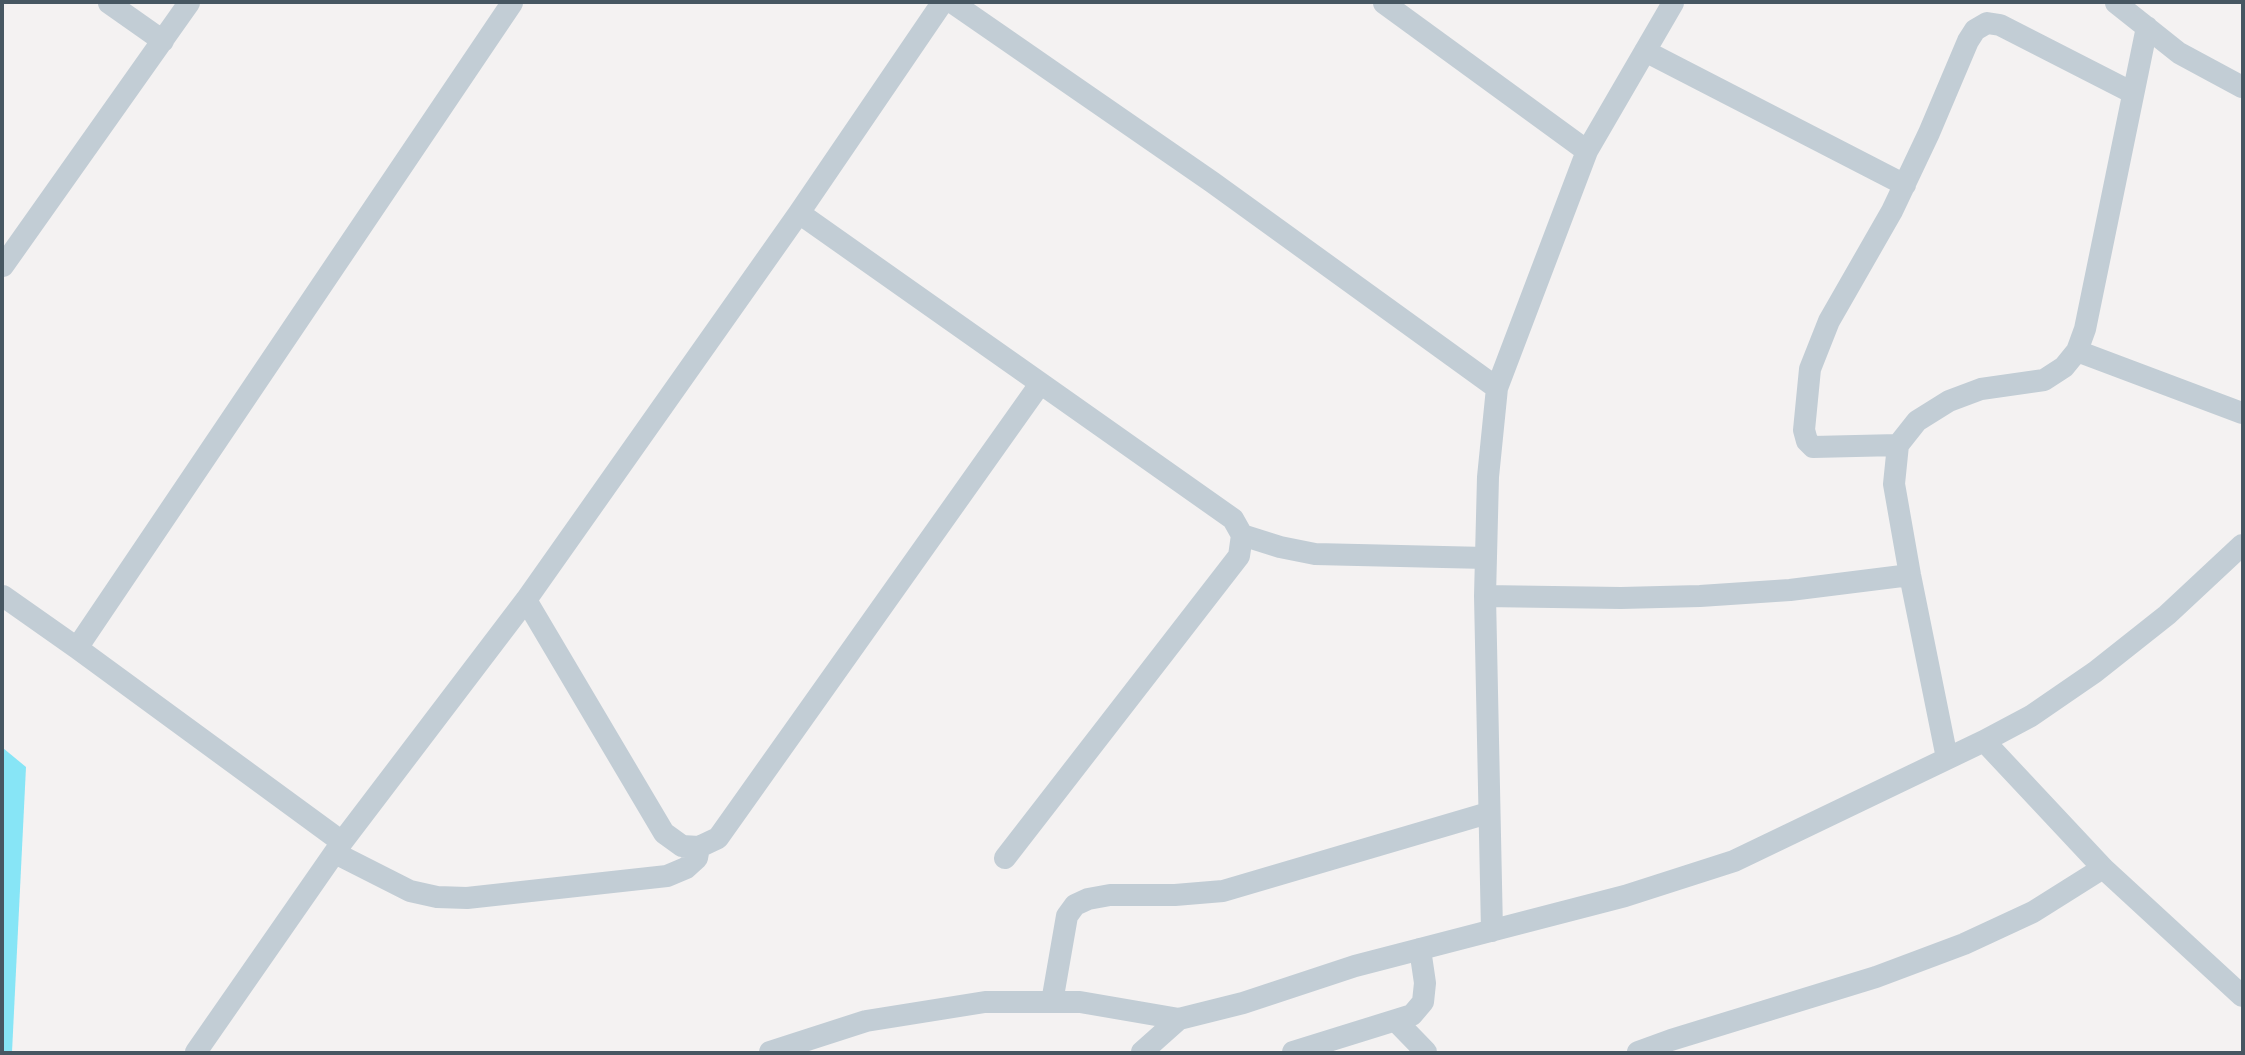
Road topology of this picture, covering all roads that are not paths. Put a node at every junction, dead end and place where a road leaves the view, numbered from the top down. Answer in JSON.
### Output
{"nodes":[{"id":1,"x":108,"y":3,"type":"edge"},
{"id":2,"x":189,"y":3,"type":"edge"},
{"id":3,"x":512,"y":3,"type":"edge"},
{"id":4,"x":942,"y":3,"type":"edge"},
{"id":5,"x":953,"y":3,"type":"edge"},
{"id":6,"x":1384,"y":3,"type":"edge"},
{"id":7,"x":1673,"y":3,"type":"edge"},
{"id":8,"x":2116,"y":3,"type":"edge"},
{"id":9,"x":2147,"y":27,"type":"junction"},
{"id":10,"x":163,"y":40,"type":"junction"},
{"id":11,"x":1645,"y":51,"type":"junction"},
{"id":12,"x":2242,"y":87,"type":"edge"},
{"id":13,"x":2133,"y":93,"type":"junction"},
{"id":14,"x":1587,"y":151,"type":"junction"},
{"id":15,"x":1905,"y":185,"type":"junction"},
{"id":16,"x":799,"y":213,"type":"junction"},
{"id":17,"x":3,"y":266,"type":"edge"},
{"id":18,"x":2077,"y":351,"type":"junction"},
{"id":19,"x":1040,"y":384,"type":"junction"},
{"id":20,"x":1497,"y":388,"type":"junction"},
{"id":21,"x":2242,"y":413,"type":"edge"},
{"id":22,"x":1898,"y":445,"type":"junction"},
{"id":23,"x":1242,"y":535,"type":"junction"},
{"id":24,"x":2242,"y":546,"type":"edge"},
{"id":25,"x":1486,"y":558,"type":"junction"},
{"id":26,"x":1910,"y":575,"type":"junction"},
{"id":27,"x":3,"y":596,"type":"edge"},
{"id":28,"x":1484,"y":596,"type":"junction"},
{"id":29,"x":526,"y":600,"type":"junction"},
{"id":30,"x":77,"y":648,"type":"junction"},
{"id":31,"x":1984,"y":741,"type":"junction"},
{"id":32,"x":1947,"y":758,"type":"junction"},
{"id":33,"x":1488,"y":813,"type":"junction"},
{"id":34,"x":338,"y":847,"type":"junction"},
{"id":35,"x":699,"y":847,"type":"junction"},
{"id":36,"x":1005,"y":858,"type":"dead end"},
{"id":37,"x":2103,"y":868,"type":"junction"},
{"id":38,"x":1492,"y":931,"type":"junction"},
{"id":39,"x":1420,"y":949,"type":"junction"},
{"id":40,"x":2242,"y":996,"type":"edge"},
{"id":41,"x":1052,"y":1002,"type":"junction"},
{"id":42,"x":1179,"y":1019,"type":"junction"},
{"id":43,"x":1396,"y":1021,"type":"junction"},
{"id":44,"x":196,"y":1052,"type":"edge"},
{"id":45,"x":770,"y":1052,"type":"edge"},
{"id":46,"x":1142,"y":1052,"type":"edge"},
{"id":47,"x":1293,"y":1052,"type":"edge"},
{"id":48,"x":1426,"y":1052,"type":"edge"},
{"id":49,"x":1638,"y":1052,"type":"edge"}],
"edges":[{"from":1,"to":10,"type":"street"},
{"from":2,"to":10,"type":"street"},
{"from":3,"to":30,"type":"street"},
{"from":4,"to":16,"type":"street"},
{"from":5,"to":20,"type":"street"},
{"from":6,"to":14,"type":"street"},
{"from":7,"to":11,"type":"street"},
{"from":8,"to":9,"type":"street"},
{"from":9,"to":12,"type":"street"},
{"from":9,"to":13,"type":"street"},
{"from":10,"to":17,"type":"street"},
{"from":11,"to":14,"type":"street"},
{"from":11,"to":15,"type":"street"},
{"from":13,"to":15,"type":"street"},
{"from":13,"to":18,"type":"street"},
{"from":14,"to":20,"type":"street"},
{"from":15,"to":22,"type":"street"},
{"from":16,"to":19,"type":"street"},
{"from":16,"to":29,"type":"street"},
{"from":18,"to":21,"type":"street"},
{"from":18,"to":22,"type":"street"},
{"from":19,"to":23,"type":"street"},
{"from":19,"to":35,"type":"street"},
{"from":20,"to":25,"type":"street"},
{"from":22,"to":26,"type":"street"},
{"from":23,"to":25,"type":"street"},
{"from":23,"to":36,"type":"street"},
{"from":24,"to":31,"type":"street"},
{"from":25,"to":28,"type":"street"},
{"from":26,"to":28,"type":"street"},
{"from":26,"to":32,"type":"street"},
{"from":27,"to":30,"type":"street"},
{"from":28,"to":33,"type":"street"},
{"from":29,"to":34,"type":"street"},
{"from":29,"to":35,"type":"street"},
{"from":30,"to":34,"type":"street"},
{"from":31,"to":32,"type":"street"},
{"from":31,"to":37,"type":"street"},
{"from":32,"to":38,"type":"street"},
{"from":33,"to":38,"type":"street"},
{"from":33,"to":41,"type":"street"},
{"from":34,"to":35,"type":"street"},
{"from":34,"to":44,"type":"street"},
{"from":37,"to":40,"type":"street"},
{"from":37,"to":49,"type":"street"},
{"from":38,"to":39,"type":"street"},
{"from":39,"to":42,"type":"street"},
{"from":39,"to":43,"type":"street"},
{"from":41,"to":42,"type":"street"},
{"from":41,"to":45,"type":"street"},
{"from":42,"to":46,"type":"street"},
{"from":43,"to":47,"type":"street"},
{"from":43,"to":48,"type":"street"}]}
